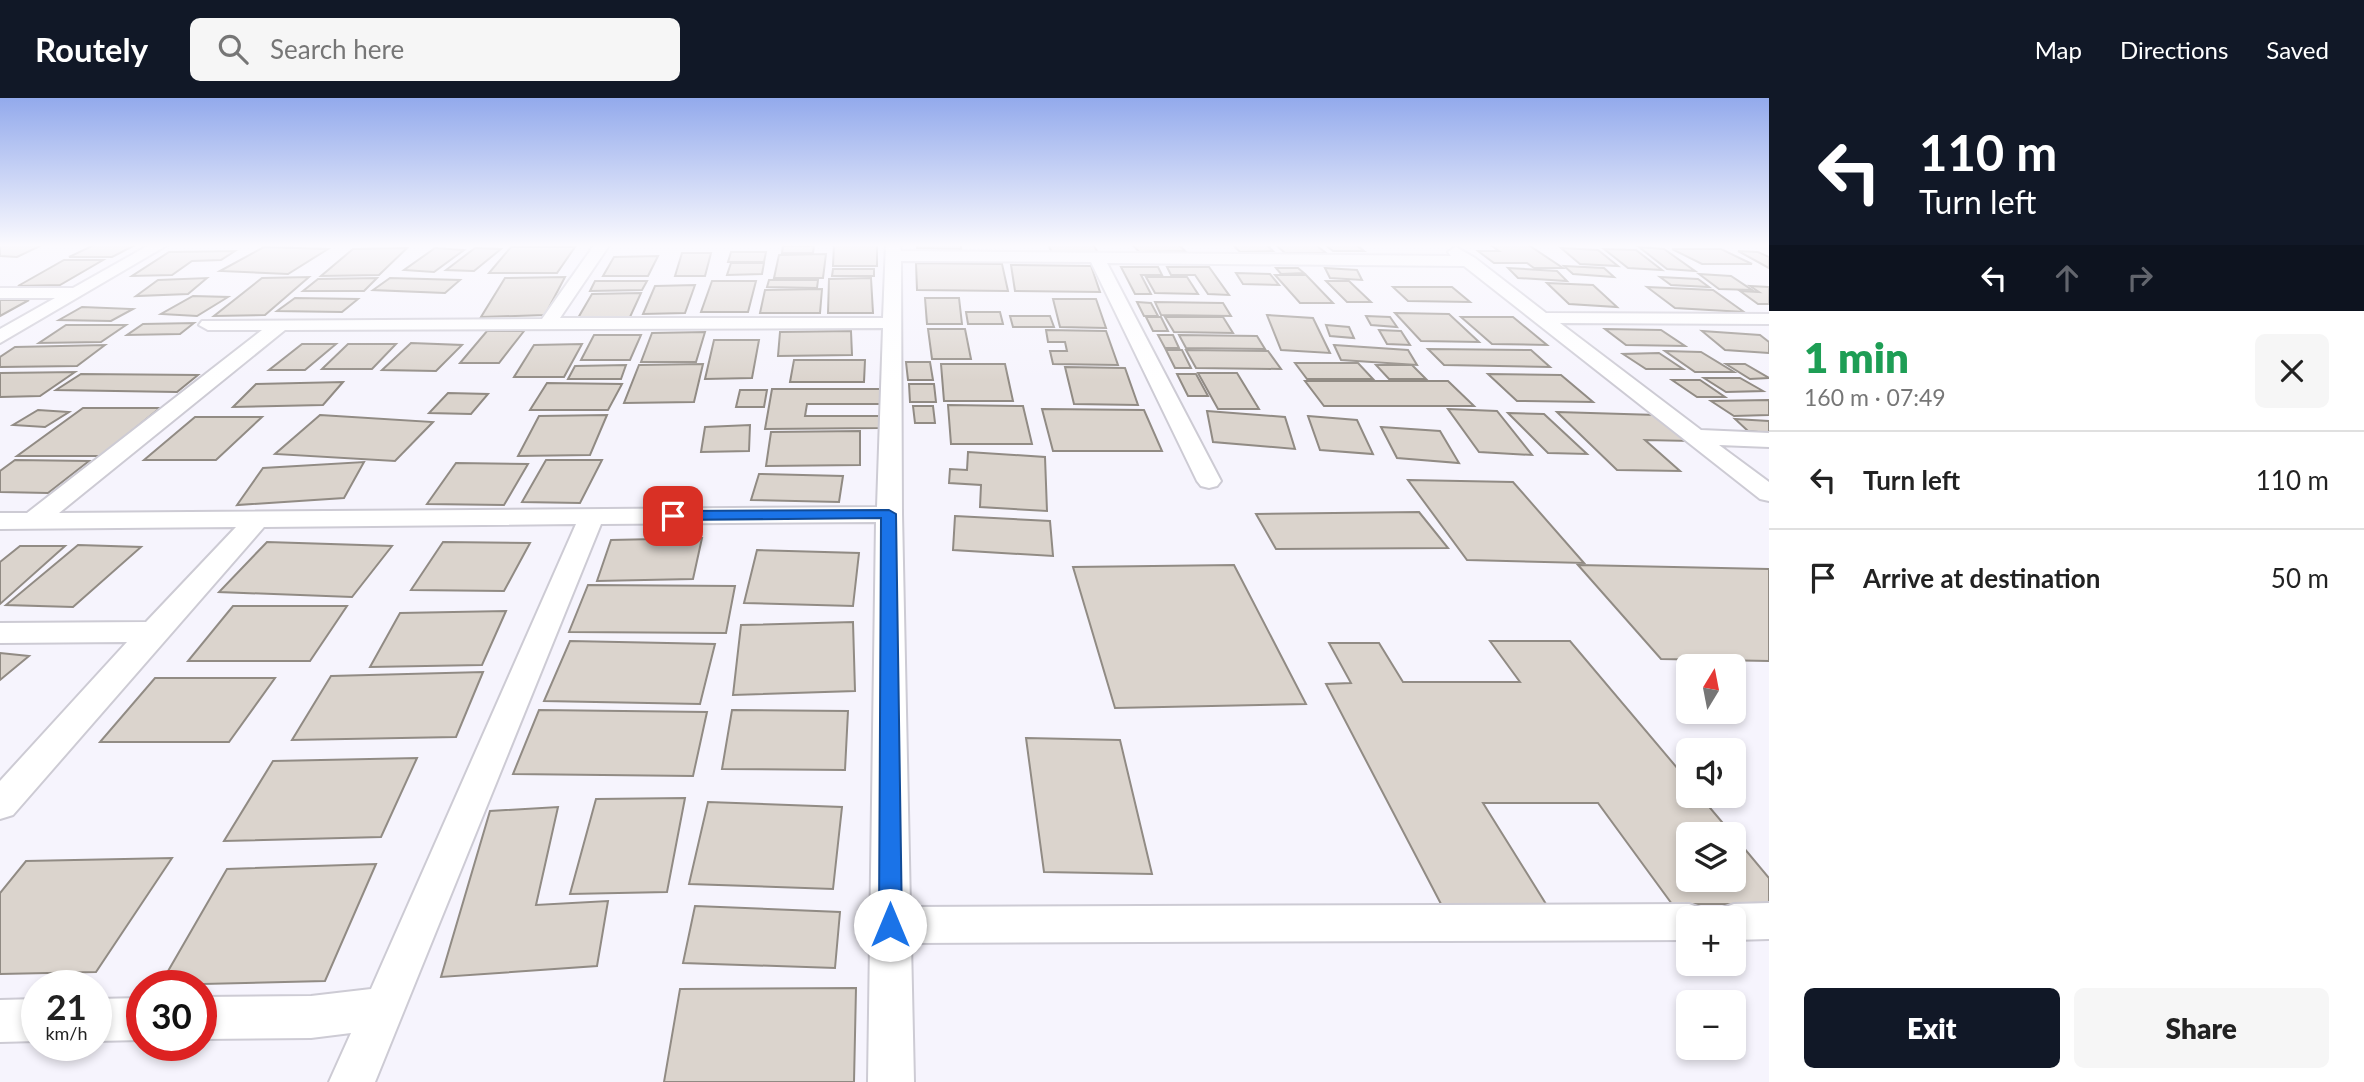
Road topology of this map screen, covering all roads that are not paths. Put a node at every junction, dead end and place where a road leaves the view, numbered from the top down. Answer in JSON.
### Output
{"nodes":[{"id":1,"x":80,"y":290,"type":"edge"},
{"id":2,"x":570,"y":290,"type":"edge"},
{"id":3,"x":892,"y":290,"type":"edge"},
{"id":4,"x":1125,"y":290,"type":"edge"},
{"id":5,"x":1507,"y":290,"type":"edge"},
{"id":6,"x":76,"y":292,"type":"junction"},
{"id":7,"x":0,"y":293,"type":"edge"},
{"id":8,"x":1543,"y":318,"type":"junction"},
{"id":9,"x":1769,"y":319,"type":"edge"},
{"id":10,"x":890,"y":323,"type":"junction"},
{"id":11,"x":547,"y":324,"type":"junction"},
{"id":12,"x":208,"y":325,"type":"dead end"},
{"id":13,"x":280,"y":325,"type":"junction"},
{"id":14,"x":0,"y":337,"type":"edge"},
{"id":15,"x":1698,"y":437,"type":"junction"},
{"id":16,"x":1769,"y":440,"type":"edge"},
{"id":17,"x":1209,"y":481,"type":"dead end"},
{"id":18,"x":1769,"y":494,"type":"edge"},
{"id":19,"x":889,"y":514,"type":"junction"},
{"id":20,"x":592,"y":516,"type":"junction"},
{"id":21,"x":257,"y":519,"type":"junction"},
{"id":22,"x":0,"y":521,"type":"edge"},
{"id":23,"x":33,"y":521,"type":"junction"},
{"id":24,"x":0,"y":633,"type":"edge"},
{"id":25,"x":129,"y":660,"type":"junction"},
{"id":26,"x":0,"y":805,"type":"edge"},
{"id":27,"x":1769,"y":921,"type":"edge"},
{"id":28,"x":1676,"y":922,"type":"edge"},
{"id":29,"x":1746,"y":922,"type":"edge"},
{"id":30,"x":890,"y":925,"type":"junction"},
{"id":31,"x":384,"y":1008,"type":"junction"},
{"id":32,"x":217,"y":1018,"type":"edge"},
{"id":33,"x":21,"y":1020,"type":"edge"},
{"id":34,"x":0,"y":1021,"type":"edge"},
{"id":35,"x":352,"y":1082,"type":"edge"},
{"id":36,"x":891,"y":1082,"type":"edge"}],
"edges":[{"from":1,"to":6,"type":"street"},
{"from":2,"to":11,"type":"street"},
{"from":3,"to":10,"type":"street"},
{"from":4,"to":17,"type":"street"},
{"from":5,"to":8,"type":"street"},
{"from":6,"to":7,"type":"street"},
{"from":6,"to":14,"type":"street"},
{"from":8,"to":9,"type":"street"},
{"from":8,"to":15,"type":"street"},
{"from":10,"to":11,"type":"street"},
{"from":10,"to":19,"type":"street"},
{"from":11,"to":13,"type":"street"},
{"from":12,"to":13,"type":"street"},
{"from":13,"to":23,"type":"street"},
{"from":15,"to":16,"type":"street"},
{"from":15,"to":18,"type":"street"},
{"from":19,"to":20,"type":"street"},
{"from":19,"to":30,"type":"street"},
{"from":20,"to":21,"type":"street"},
{"from":20,"to":31,"type":"street"},
{"from":21,"to":23,"type":"street"},
{"from":21,"to":25,"type":"street"},
{"from":22,"to":23,"type":"street"},
{"from":24,"to":25,"type":"street"},
{"from":25,"to":26,"type":"street"},
{"from":27,"to":29,"type":"street"},
{"from":28,"to":30,"type":"street"},
{"from":30,"to":36,"type":"street"},
{"from":31,"to":32,"type":"street"},
{"from":31,"to":35,"type":"street"},
{"from":33,"to":34,"type":"street"}]}
